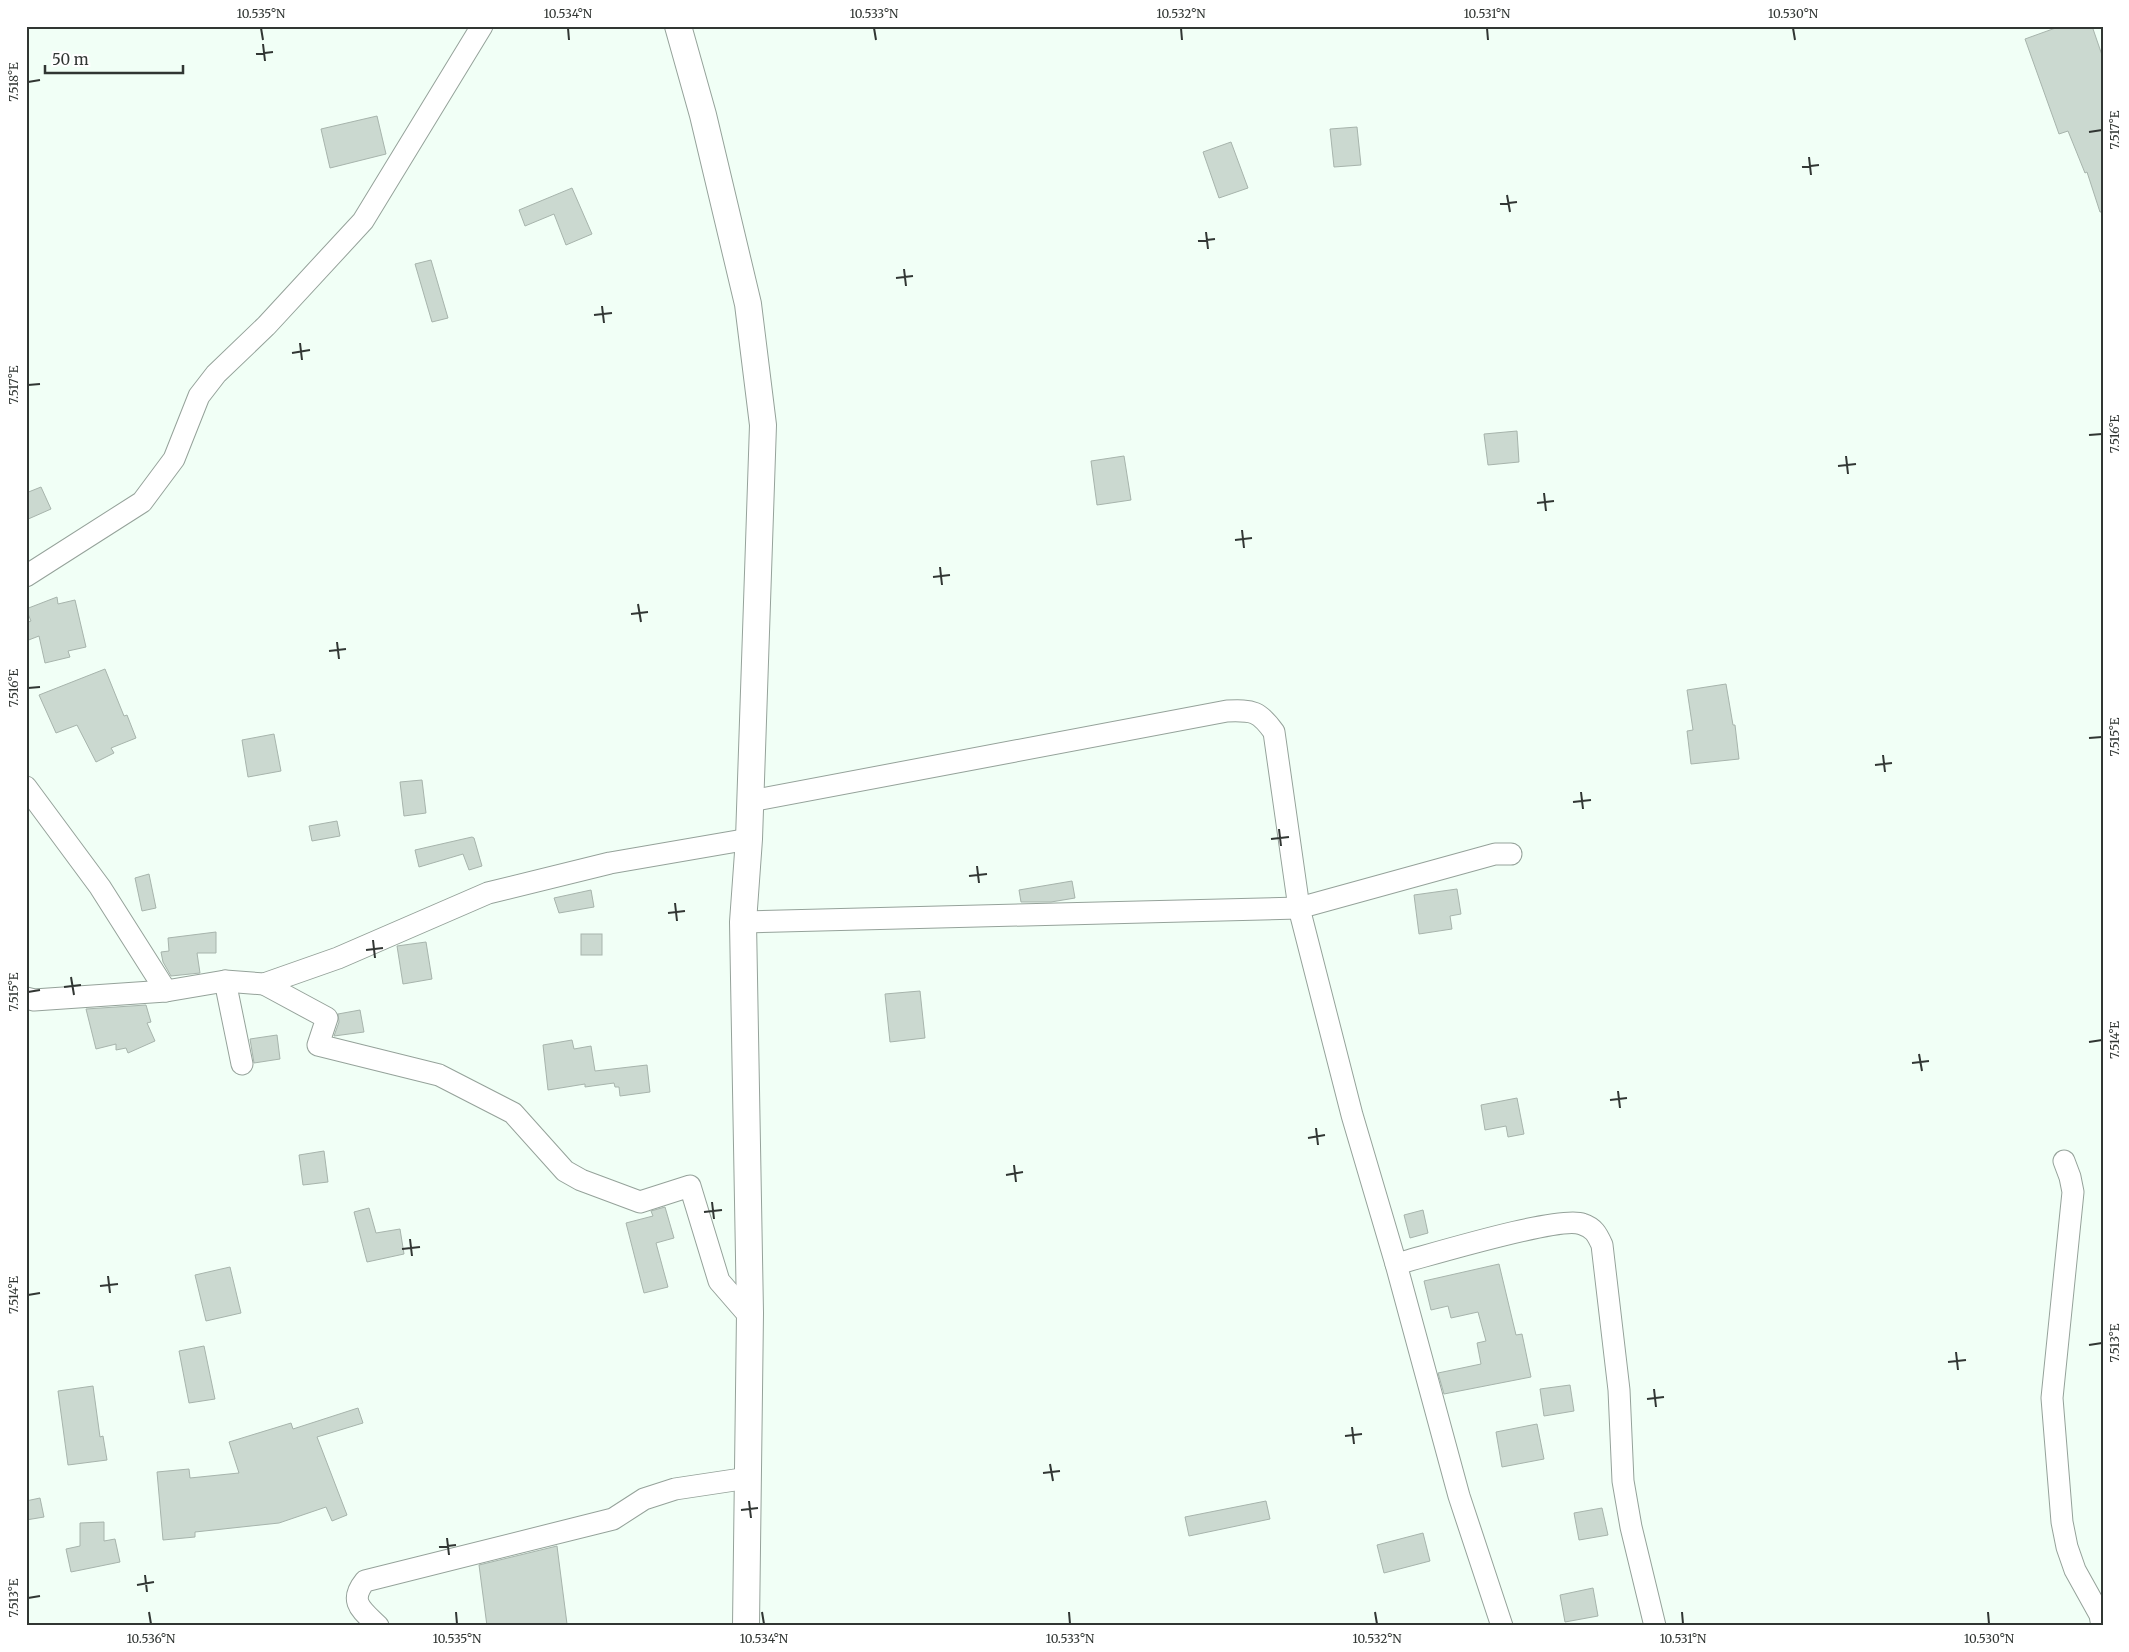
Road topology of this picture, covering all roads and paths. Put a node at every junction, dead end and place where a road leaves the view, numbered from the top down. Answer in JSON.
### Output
{"nodes":[{"id":1,"x":482,"y":26,"type":"edge"},
{"id":2,"x":678,"y":26,"type":"edge"},
{"id":3,"x":26,"y":576,"type":"edge"},
{"id":4,"x":26,"y":787,"type":"edge"},
{"id":5,"x":750,"y":801,"type":"junction"},
{"id":6,"x":33,"y":805,"type":"edge"},
{"id":7,"x":749,"y":839,"type":"junction"},
{"id":8,"x":1511,"y":854,"type":"dead end"},
{"id":9,"x":1299,"y":908,"type":"junction"},
{"id":10,"x":743,"y":922,"type":"junction"},
{"id":11,"x":225,"y":981,"type":"junction"},
{"id":12,"x":264,"y":984,"type":"junction"},
{"id":13,"x":166,"y":990,"type":"junction"},
{"id":14,"x":29,"y":1002,"type":"edge"},
{"id":15,"x":242,"y":1064,"type":"dead end"},
{"id":16,"x":2064,"y":1161,"type":"dead end"},
{"id":17,"x":1396,"y":1264,"type":"junction"},
{"id":18,"x":750,"y":1313,"type":"junction"},
{"id":19,"x":748,"y":1478,"type":"junction"},
{"id":20,"x":378,"y":1626,"type":"edge"},
{"id":21,"x":746,"y":1626,"type":"edge"},
{"id":22,"x":1502,"y":1626,"type":"edge"},
{"id":23,"x":1655,"y":1626,"type":"edge"},
{"id":24,"x":2102,"y":1626,"type":"edge"}],
"edges":[{"from":1,"to":3,"type":"street"},
{"from":2,"to":5,"type":"street"},
{"from":4,"to":6,"type":"street"},
{"from":5,"to":7,"type":"street"},
{"from":5,"to":9,"type":"street"},
{"from":6,"to":13,"type":"street"},
{"from":7,"to":10,"type":"street"},
{"from":7,"to":12,"type":"street"},
{"from":8,"to":9,"type":"street"},
{"from":9,"to":10,"type":"street"},
{"from":9,"to":17,"type":"street"},
{"from":10,"to":18,"type":"street"},
{"from":11,"to":12,"type":"street"},
{"from":11,"to":13,"type":"street"},
{"from":11,"to":15,"type":"street"},
{"from":12,"to":18,"type":"street"},
{"from":13,"to":14,"type":"street"},
{"from":16,"to":24,"type":"street"},
{"from":17,"to":22,"type":"street"},
{"from":17,"to":23,"type":"street"},
{"from":18,"to":19,"type":"street"},
{"from":19,"to":20,"type":"street"},
{"from":19,"to":21,"type":"street"}]}
